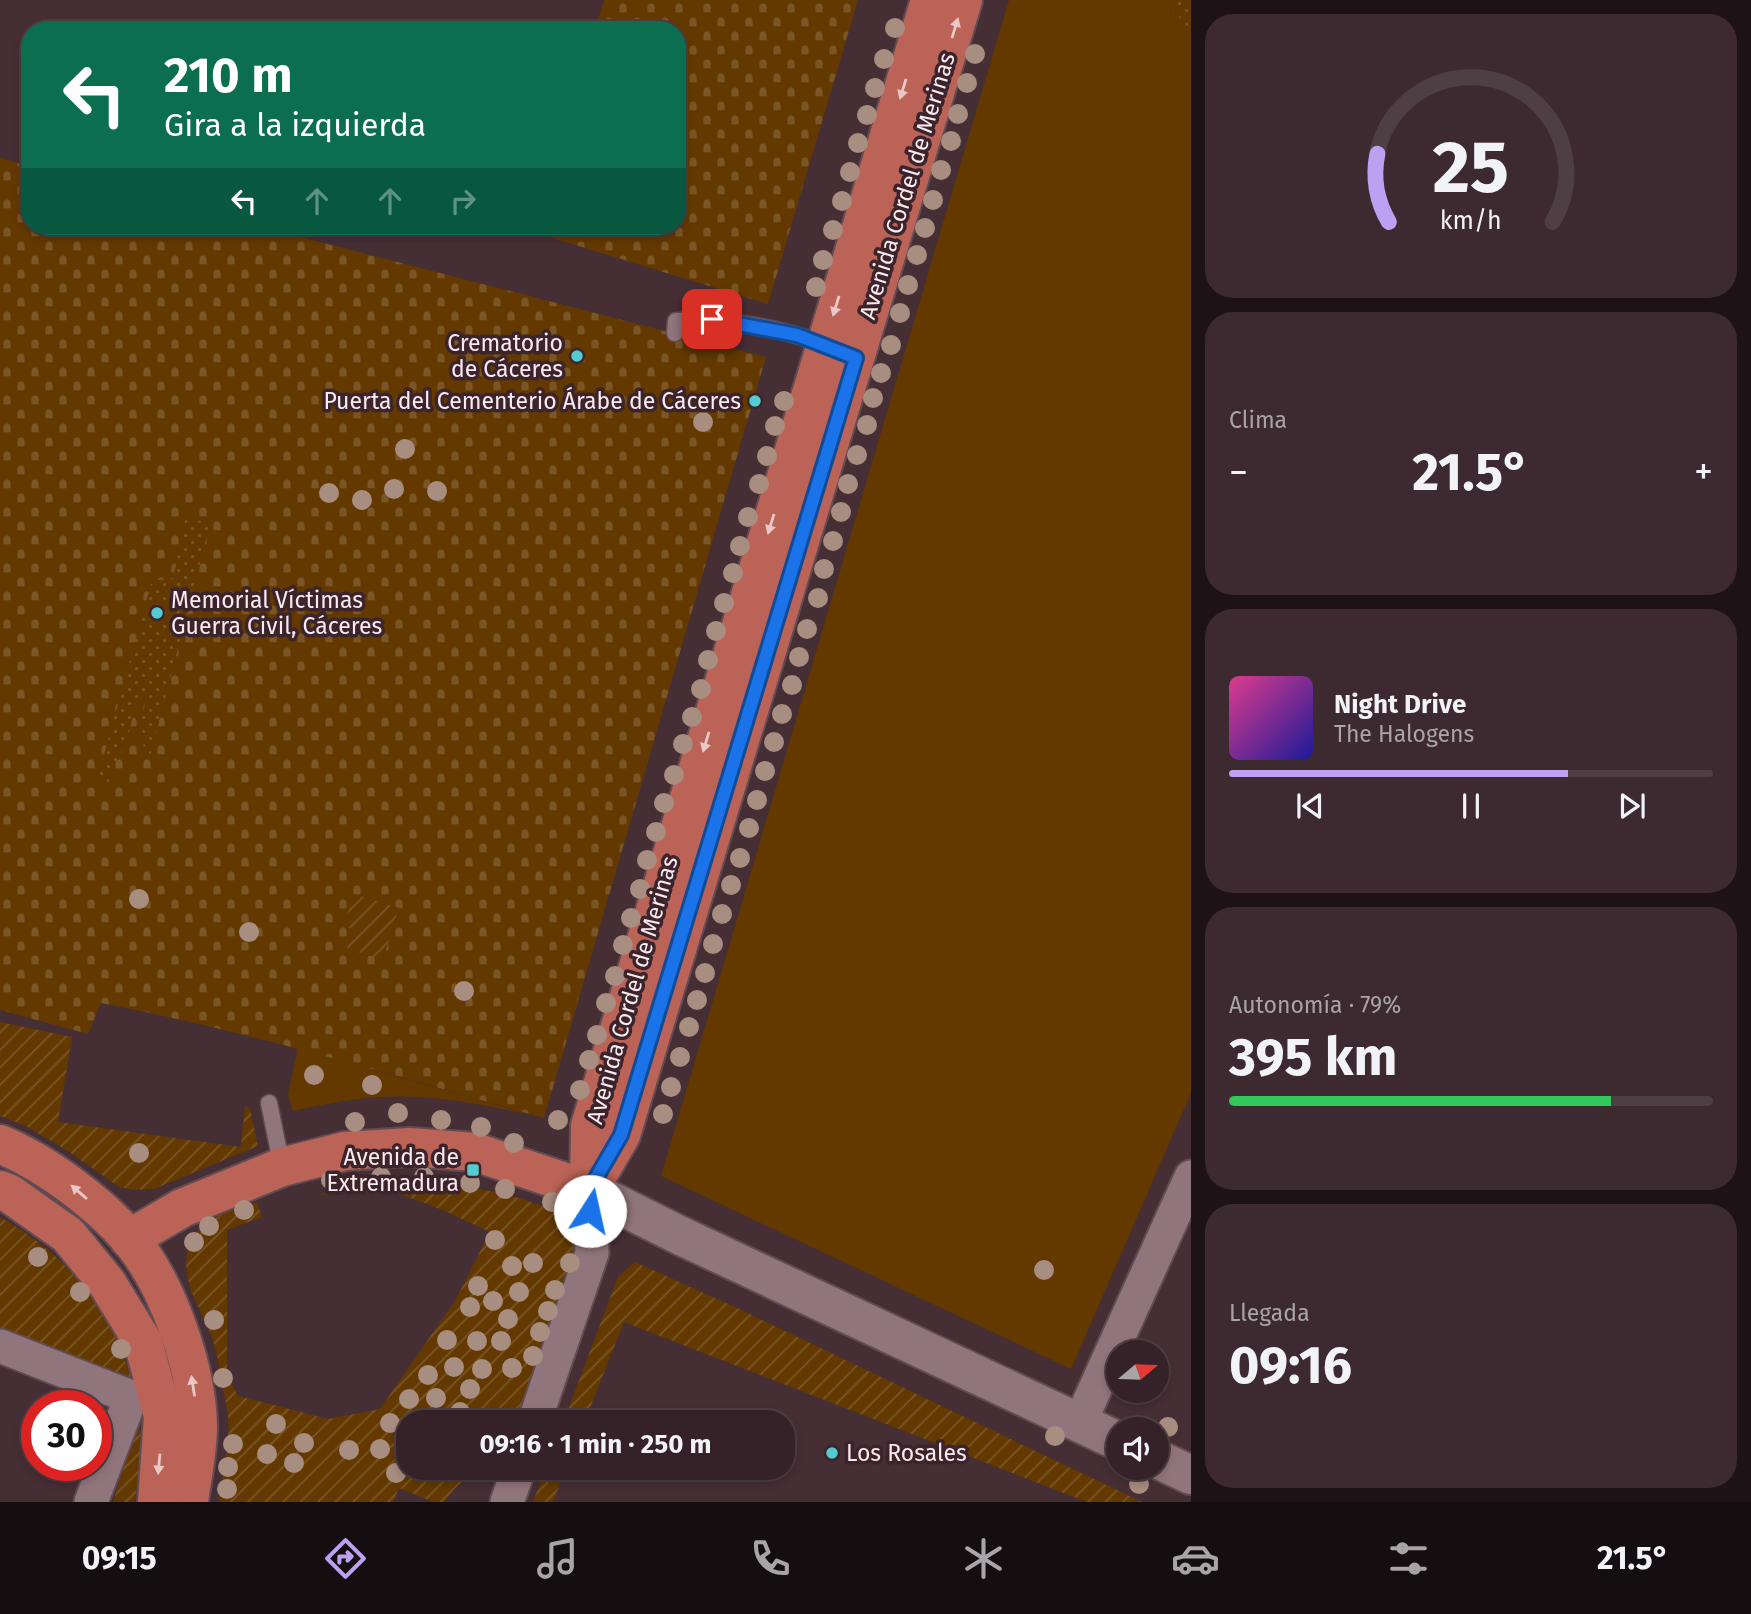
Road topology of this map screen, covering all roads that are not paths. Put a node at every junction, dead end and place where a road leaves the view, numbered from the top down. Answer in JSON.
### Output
{"nodes":[{"id":1,"x":930,"y":0,"type":"edge"},
{"id":2,"x":963,"y":0,"type":"edge"},
{"id":3,"x":675,"y":333,"type":"dead end"},
{"id":4,"x":840,"y":351,"type":"junction"},
{"id":5,"x":269,"y":1102,"type":"dead end"},
{"id":6,"x":0,"y":1144,"type":"edge"},
{"id":7,"x":282,"y":1167,"type":"junction"},
{"id":8,"x":0,"y":1177,"type":"edge"},
{"id":9,"x":0,"y":1190,"type":"edge"},
{"id":10,"x":589,"y":1190,"type":"junction"},
{"id":11,"x":1187,"y":1194,"type":"edge"},
{"id":12,"x":129,"y":1239,"type":"junction"},
{"id":13,"x":0,"y":1346,"type":"edge"},
{"id":14,"x":538,"y":1410,"type":"edge"},
{"id":15,"x":163,"y":1416,"type":"junction"},
{"id":16,"x":1080,"y":1422,"type":"junction"},
{"id":17,"x":1106,"y":1435,"type":"edge"},
{"id":18,"x":1169,"y":1465,"type":"edge"},
{"id":19,"x":1191,"y":1475,"type":"edge"},
{"id":20,"x":515,"y":1480,"type":"edge"},
{"id":21,"x":91,"y":1502,"type":"edge"},
{"id":22,"x":157,"y":1502,"type":"edge"},
{"id":23,"x":189,"y":1502,"type":"edge"},
{"id":24,"x":507,"y":1502,"type":"edge"}],
"edges":[{"from":1,"to":4,"type":"main road","name":"Avenida Cordel de Merinas","one_way":true},
{"from":4,"to":2,"type":"main road","name":"Avenida Cordel de Merinas","one_way":true},
{"from":3,"to":4,"type":"lane"},
{"from":4,"to":10,"type":"main road","name":"Avenida Cordel de Merinas"},
{"from":5,"to":7,"type":"lane"},
{"from":12,"to":6,"type":"main road","one_way":true},
{"from":7,"to":10,"type":"main road"},
{"from":7,"to":12,"type":"main road"},
{"from":8,"to":12,"type":"main road"},
{"from":9,"to":15,"type":"main road"},
{"from":10,"to":14,"type":"street"},
{"from":10,"to":16,"type":"street"},
{"from":11,"to":16,"type":"street"},
{"from":12,"to":15,"type":"main road"},
{"from":23,"to":12,"type":"main road","one_way":true},
{"from":13,"to":21,"type":"street"},
{"from":15,"to":22,"type":"main road","one_way":true},
{"from":16,"to":17,"type":"street"},
{"from":18,"to":19,"type":"street"},
{"from":20,"to":24,"type":"street"}]}
